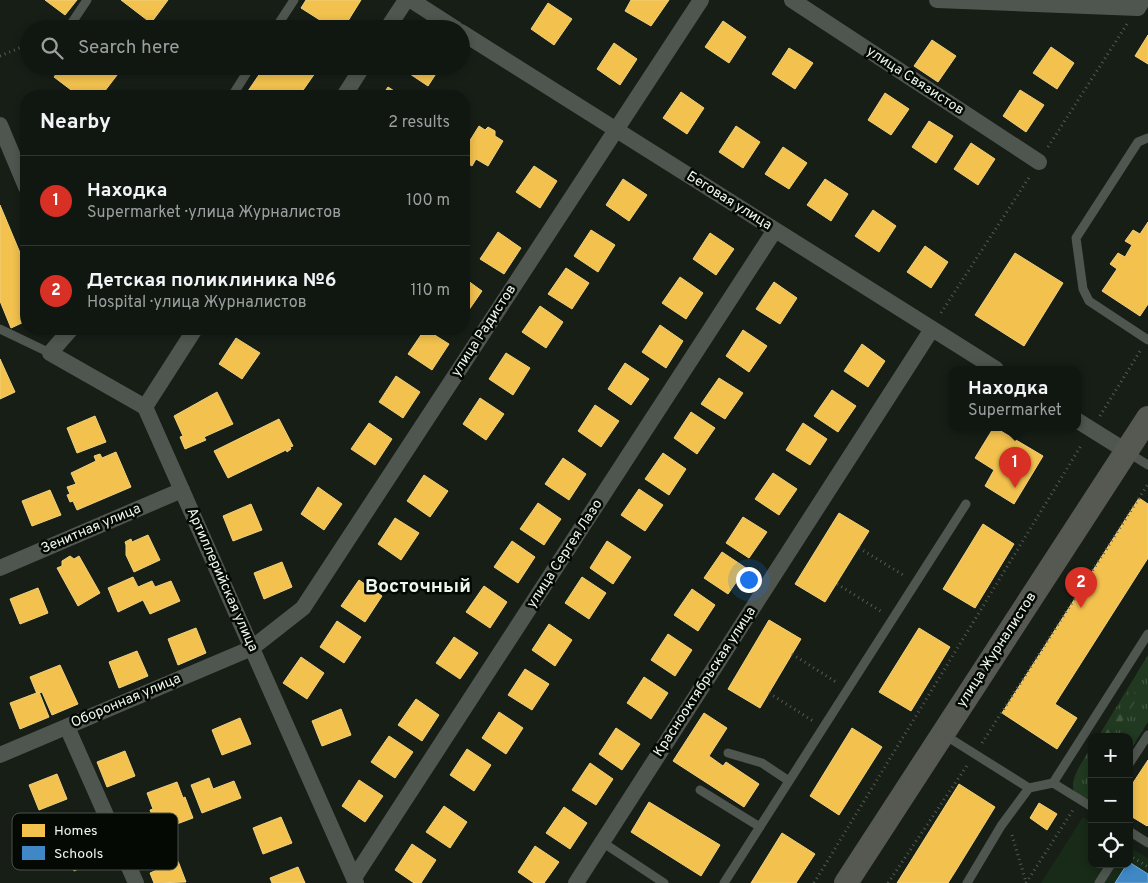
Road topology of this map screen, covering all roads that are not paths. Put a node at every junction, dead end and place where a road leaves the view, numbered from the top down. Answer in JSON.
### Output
{"nodes":[{"id":1,"x":88,"y":0,"type":"edge"},
{"id":2,"x":294,"y":0,"type":"edge"},
{"id":3,"x":406,"y":0,"type":"edge"},
{"id":4,"x":410,"y":0,"type":"edge"},
{"id":5,"x":700,"y":0,"type":"edge"},
{"id":6,"x":792,"y":0,"type":"edge"},
{"id":7,"x":937,"y":0,"type":"edge"},
{"id":8,"x":1140,"y":4,"type":"edge"},
{"id":9,"x":74,"y":20,"type":"edge"},
{"id":10,"x":281,"y":20,"type":"edge"},
{"id":11,"x":393,"y":20,"type":"edge"},
{"id":12,"x":442,"y":20,"type":"edge"},
{"id":13,"x":470,"y":38,"type":"edge"},
{"id":14,"x":245,"y":75,"type":"edge"},
{"id":15,"x":357,"y":75,"type":"edge"},
{"id":16,"x":236,"y":90,"type":"edge"},
{"id":17,"x":348,"y":90,"type":"edge"},
{"id":18,"x":0,"y":125,"type":"edge"},
{"id":19,"x":616,"y":130,"type":"junction"},
{"id":20,"x":1148,"y":138,"type":"edge"},
{"id":21,"x":1039,"y":162,"type":"dead end"},
{"id":22,"x":20,"y":173,"type":"edge"},
{"id":23,"x":775,"y":230,"type":"junction"},
{"id":24,"x":0,"y":329,"type":"edge"},
{"id":25,"x":932,"y":329,"type":"junction"},
{"id":26,"x":66,"y":335,"type":"edge"},
{"id":27,"x":191,"y":335,"type":"edge"},
{"id":28,"x":1148,"y":340,"type":"edge"},
{"id":29,"x":50,"y":354,"type":"junction"},
{"id":30,"x":991,"y":366,"type":"edge"},
{"id":31,"x":145,"y":407,"type":"junction"},
{"id":32,"x":1148,"y":418,"type":"edge"},
{"id":33,"x":1084,"y":425,"type":"edge"},
{"id":34,"x":1126,"y":452,"type":"junction"},
{"id":35,"x":1148,"y":465,"type":"edge"},
{"id":36,"x":182,"y":490,"type":"junction"},
{"id":37,"x":966,"y":504,"type":"dead end"},
{"id":38,"x":0,"y":568,"type":"edge"},
{"id":39,"x":1148,"y":634,"type":"edge"},
{"id":40,"x":252,"y":648,"type":"junction"},
{"id":41,"x":67,"y":727,"type":"junction"},
{"id":42,"x":943,"y":734,"type":"junction"},
{"id":43,"x":1148,"y":734,"type":"edge"},
{"id":44,"x":728,"y":753,"type":"dead end"},
{"id":45,"x":0,"y":755,"type":"edge"},
{"id":46,"x":1133,"y":758,"type":"edge"},
{"id":47,"x":789,"y":781,"type":"junction"},
{"id":48,"x":1053,"y":783,"type":"junction"},
{"id":49,"x":1029,"y":788,"type":"junction"},
{"id":50,"x":700,"y":790,"type":"dead end"},
{"id":51,"x":1088,"y":804,"type":"edge"},
{"id":52,"x":105,"y":813,"type":"edge"},
{"id":53,"x":760,"y":827,"type":"junction"},
{"id":54,"x":1133,"y":834,"type":"edge"},
{"id":55,"x":602,"y":842,"type":"junction"},
{"id":56,"x":1148,"y":843,"type":"edge"},
{"id":57,"x":1108,"y":868,"type":"edge"},
{"id":58,"x":130,"y":870,"type":"edge"},
{"id":59,"x":355,"y":880,"type":"edge"},
{"id":60,"x":136,"y":883,"type":"edge"},
{"id":61,"x":576,"y":883,"type":"edge"},
{"id":62,"x":664,"y":883,"type":"edge"},
{"id":63,"x":724,"y":883,"type":"edge"},
{"id":64,"x":846,"y":883,"type":"edge"},
{"id":65,"x":967,"y":883,"type":"edge"},
{"id":66,"x":1099,"y":883,"type":"edge"}],
"edges":[{"from":1,"to":9,"type":"lane"},
{"from":2,"to":10,"type":"lane"},
{"from":3,"to":11,"type":"street"},
{"from":4,"to":12,"type":"street"},
{"from":5,"to":19,"type":"street","name":"улица Радистов"},
{"from":6,"to":21,"type":"street","name":"улица Связистов"},
{"from":7,"to":8,"type":"street"},
{"from":13,"to":19,"type":"street","name":"Беговая улица"},
{"from":14,"to":16,"type":"lane"},
{"from":15,"to":17,"type":"street"},
{"from":18,"to":22,"type":"street"},
{"from":19,"to":23,"type":"street","name":"Беговая улица"},
{"from":19,"to":40,"type":"street","name":"улица Радистов"},
{"from":20,"to":28,"type":"lane"},
{"from":23,"to":25,"type":"street","name":"Беговая улица"},
{"from":23,"to":59,"type":"street","name":"улица Сергея Лазо"},
{"from":24,"to":29,"type":"lane"},
{"from":25,"to":30,"type":"street","name":"Беговая улица"},
{"from":25,"to":55,"type":"street","name":"Краснооктябрьская улица"},
{"from":26,"to":29,"type":"street"},
{"from":27,"to":31,"type":"street"},
{"from":29,"to":31,"type":"street"},
{"from":31,"to":36,"type":"street","name":"Артиллерийская улица"},
{"from":32,"to":34,"type":"street","name":"улица Журналистов"},
{"from":33,"to":34,"type":"street"},
{"from":34,"to":35,"type":"lane"},
{"from":34,"to":42,"type":"street","name":"улица Журналистов"},
{"from":36,"to":38,"type":"street","name":"Зенитная улица"},
{"from":36,"to":40,"type":"street","name":"Артиллерийская улица"},
{"from":37,"to":47,"type":"lane"},
{"from":39,"to":48,"type":"lane"},
{"from":40,"to":41,"type":"street","name":"Оборонная улица"},
{"from":40,"to":59,"type":"street","name":"Артиллерийская улица"},
{"from":41,"to":45,"type":"street","name":"Оборонная улица"},
{"from":41,"to":52,"type":"street"},
{"from":42,"to":49,"type":"lane"},
{"from":42,"to":64,"type":"street","name":"улица Журналистов"},
{"from":43,"to":46,"type":"lane"},
{"from":44,"to":47,"type":"lane"},
{"from":47,"to":53,"type":"lane"},
{"from":48,"to":49,"type":"lane"},
{"from":48,"to":51,"type":"lane"},
{"from":49,"to":65,"type":"lane"},
{"from":50,"to":53,"type":"lane"},
{"from":53,"to":63,"type":"lane"},
{"from":54,"to":56,"type":"lane"},
{"from":55,"to":61,"type":"street","name":"Краснооктябрьская улица"},
{"from":55,"to":62,"type":"lane"},
{"from":57,"to":66,"type":"lane"},
{"from":58,"to":60,"type":"street"}]}
